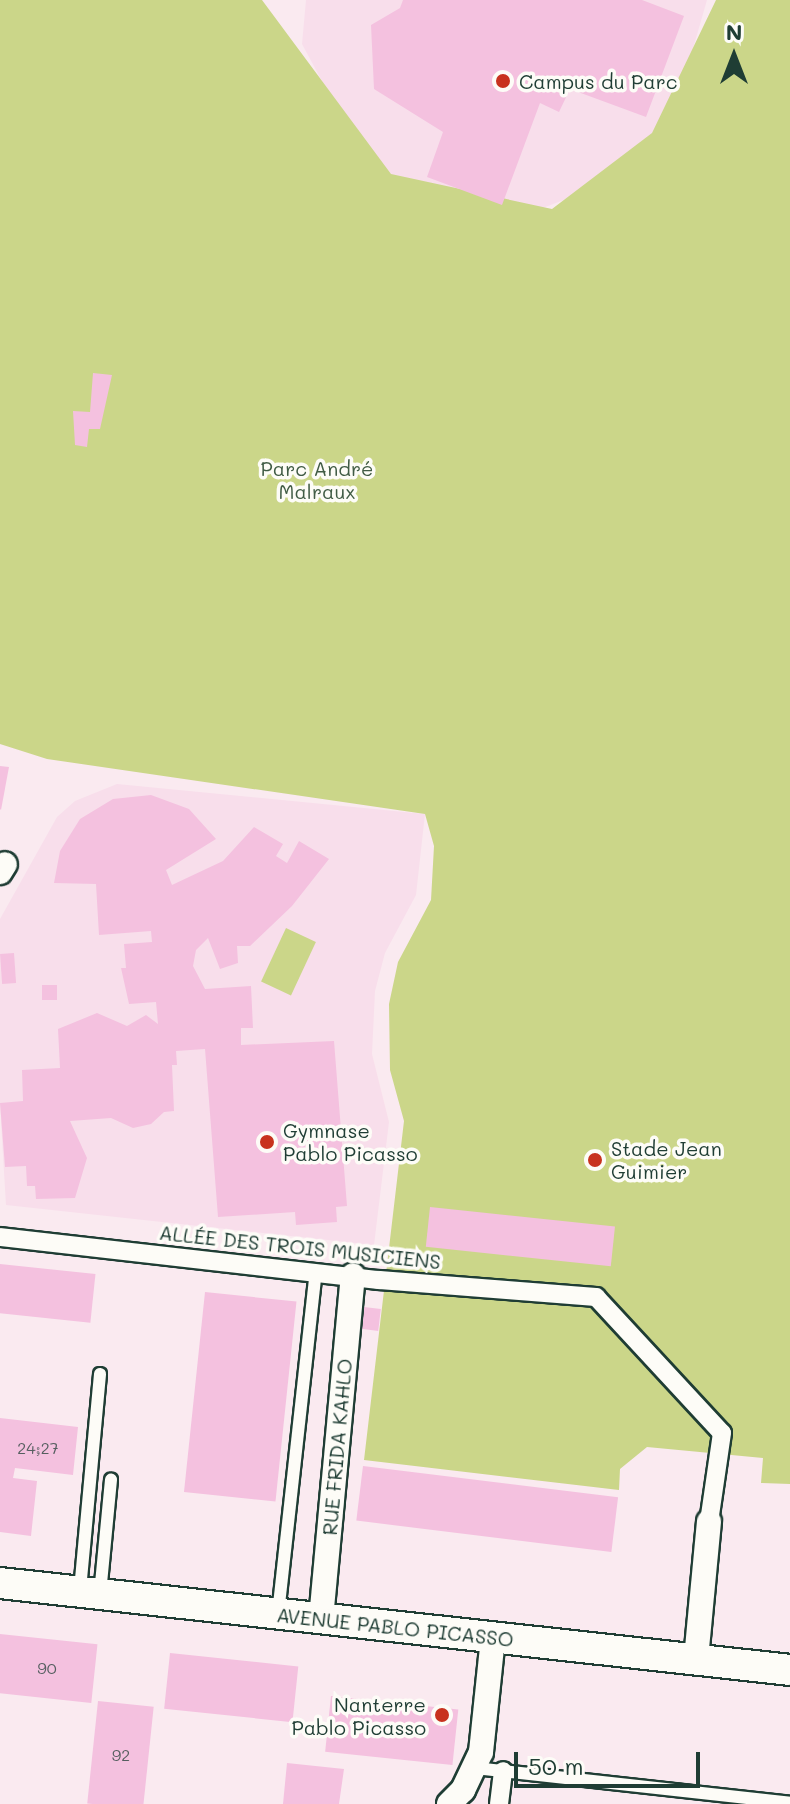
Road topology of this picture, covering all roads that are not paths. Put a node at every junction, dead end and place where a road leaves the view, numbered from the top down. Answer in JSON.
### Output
{"nodes":[{"id":1,"x":0,"y":1237,"type":"edge"},
{"id":2,"x":316,"y":1271,"type":"junction"},
{"id":3,"x":353,"y":1275,"type":"junction"},
{"id":4,"x":100,"y":1374,"type":"dead end"},
{"id":5,"x":111,"y":1480,"type":"dead end"},
{"id":6,"x":709,"y":1522,"type":"joint"},
{"id":7,"x":0,"y":1583,"type":"edge"},
{"id":8,"x":90,"y":1593,"type":"junction"},
{"id":9,"x":278,"y":1614,"type":"junction"},
{"id":10,"x":321,"y":1619,"type":"junction"},
{"id":11,"x":493,"y":1637,"type":"junction"},
{"id":12,"x":696,"y":1659,"type":"junction"},
{"id":13,"x":790,"y":1670,"type":"edge"},
{"id":14,"x":475,"y":1768,"type":"junction"},
{"id":15,"x":503,"y":1771,"type":"junction"},
{"id":16,"x":790,"y":1803,"type":"edge"},
{"id":17,"x":449,"y":1804,"type":"edge"},
{"id":18,"x":499,"y":1804,"type":"edge"}],
"edges":[{"from":1,"to":2,"type":"street","name":"ALLÉE DES TROIS MUSICIENS"},
{"from":2,"to":3,"type":"street","name":"ALLÉE DES TROIS MUSICIENS"},
{"from":2,"to":9,"type":"lane"},
{"from":3,"to":6,"type":"street","name":"ALLÉE DES TROIS MUSICIENS"},
{"from":3,"to":10,"type":"street","name":"RUE FRIDA KAHLO"},
{"from":4,"to":8,"type":"lane"},
{"from":5,"to":8,"type":"lane"},
{"from":6,"to":12,"type":"street"},
{"from":7,"to":8,"type":"street","name":"AVENUE PABLO PICASSO"},
{"from":8,"to":9,"type":"street","name":"AVENUE PABLO PICASSO"},
{"from":9,"to":10,"type":"street","name":"AVENUE PABLO PICASSO"},
{"from":10,"to":11,"type":"street","name":"AVENUE PABLO PICASSO"},
{"from":11,"to":12,"type":"street","name":"AVENUE PABLO PICASSO"},
{"from":11,"to":14,"type":"street"},
{"from":12,"to":13,"type":"street","name":"AVENUE PABLO PICASSO"},
{"from":14,"to":15,"type":"lane"},
{"from":14,"to":17,"type":"street"},
{"from":15,"to":16,"type":"lane"},
{"from":15,"to":18,"type":"street"}]}
